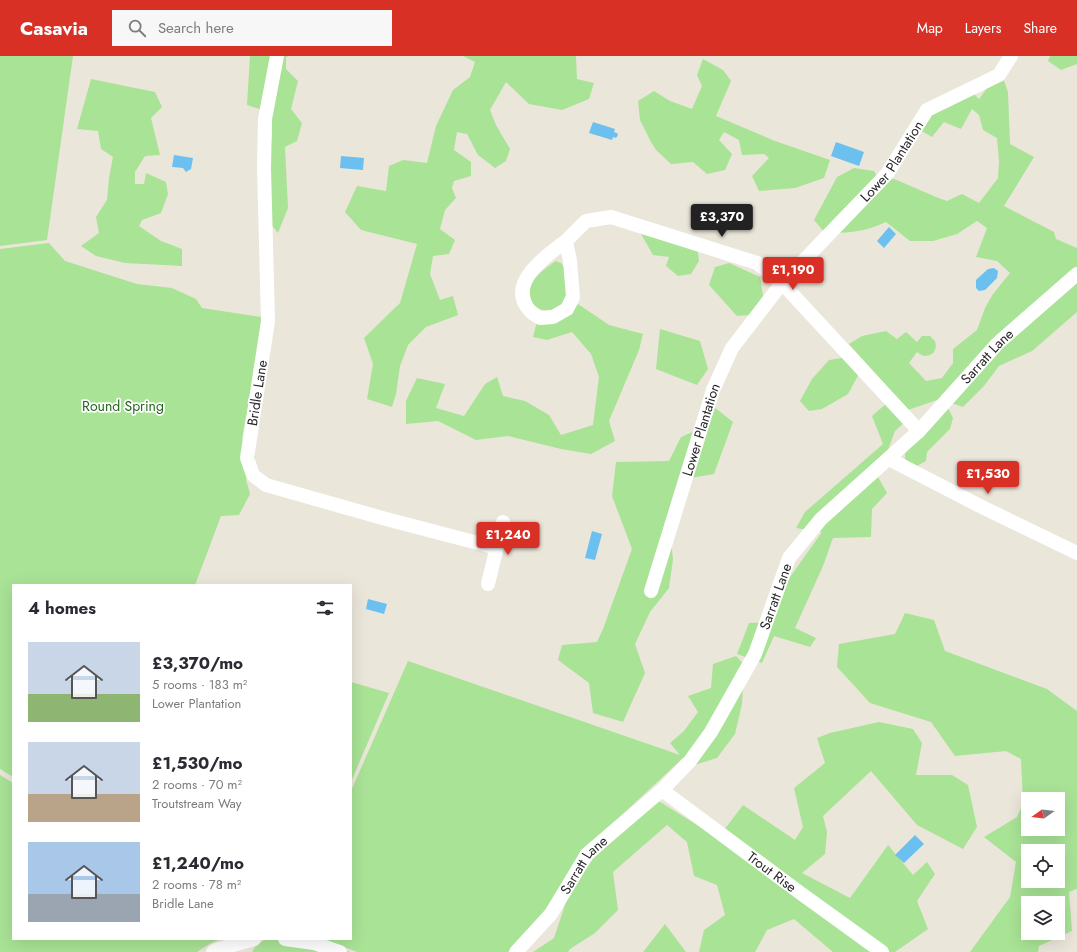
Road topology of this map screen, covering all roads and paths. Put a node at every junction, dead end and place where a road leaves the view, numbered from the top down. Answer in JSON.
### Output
{"nodes":[{"id":1,"x":278,"y":56,"type":"edge"},
{"id":2,"x":1011,"y":56,"type":"edge"},
{"id":3,"x":566,"y":241,"type":"junction"},
{"id":4,"x":1077,"y":274,"type":"edge"},
{"id":5,"x":782,"y":283,"type":"junction"},
{"id":6,"x":919,"y":431,"type":"junction"},
{"id":7,"x":889,"y":459,"type":"junction"},
{"id":8,"x":504,"y":522,"type":"dead end"},
{"id":9,"x":497,"y":548,"type":"junction"},
{"id":10,"x":1077,"y":552,"type":"edge"},
{"id":11,"x":488,"y":584,"type":"dead end"},
{"id":12,"x":651,"y":591,"type":"dead end"},
{"id":13,"x":662,"y":790,"type":"junction"},
{"id":14,"x":251,"y":940,"type":"edge"},
{"id":15,"x":292,"y":940,"type":"edge"},
{"id":16,"x":213,"y":952,"type":"edge"},
{"id":17,"x":340,"y":952,"type":"edge"},
{"id":18,"x":516,"y":952,"type":"edge"},
{"id":19,"x":882,"y":952,"type":"edge"}],
"edges":[{"from":1,"to":9,"type":"street","name":"Bridle Lane"},
{"from":2,"to":5,"type":"street","name":"Lower Plantation"},
{"from":3,"to":3,"type":"street"},
{"from":3,"to":5,"type":"street"},
{"from":4,"to":6,"type":"street","name":"Sarratt Lane"},
{"from":5,"to":6,"type":"street"},
{"from":5,"to":12,"type":"street","name":"Lower Plantation"},
{"from":6,"to":7,"type":"street","name":"Sarratt Lane"},
{"from":7,"to":10,"type":"street"},
{"from":7,"to":13,"type":"street","name":"Sarratt Lane"},
{"from":8,"to":9,"type":"street"},
{"from":9,"to":11,"type":"street"},
{"from":13,"to":18,"type":"street","name":"Sarratt Lane"},
{"from":13,"to":19,"type":"street","name":"Trout Rise"},
{"from":14,"to":16,"type":"street"},
{"from":15,"to":17,"type":"street"}]}
